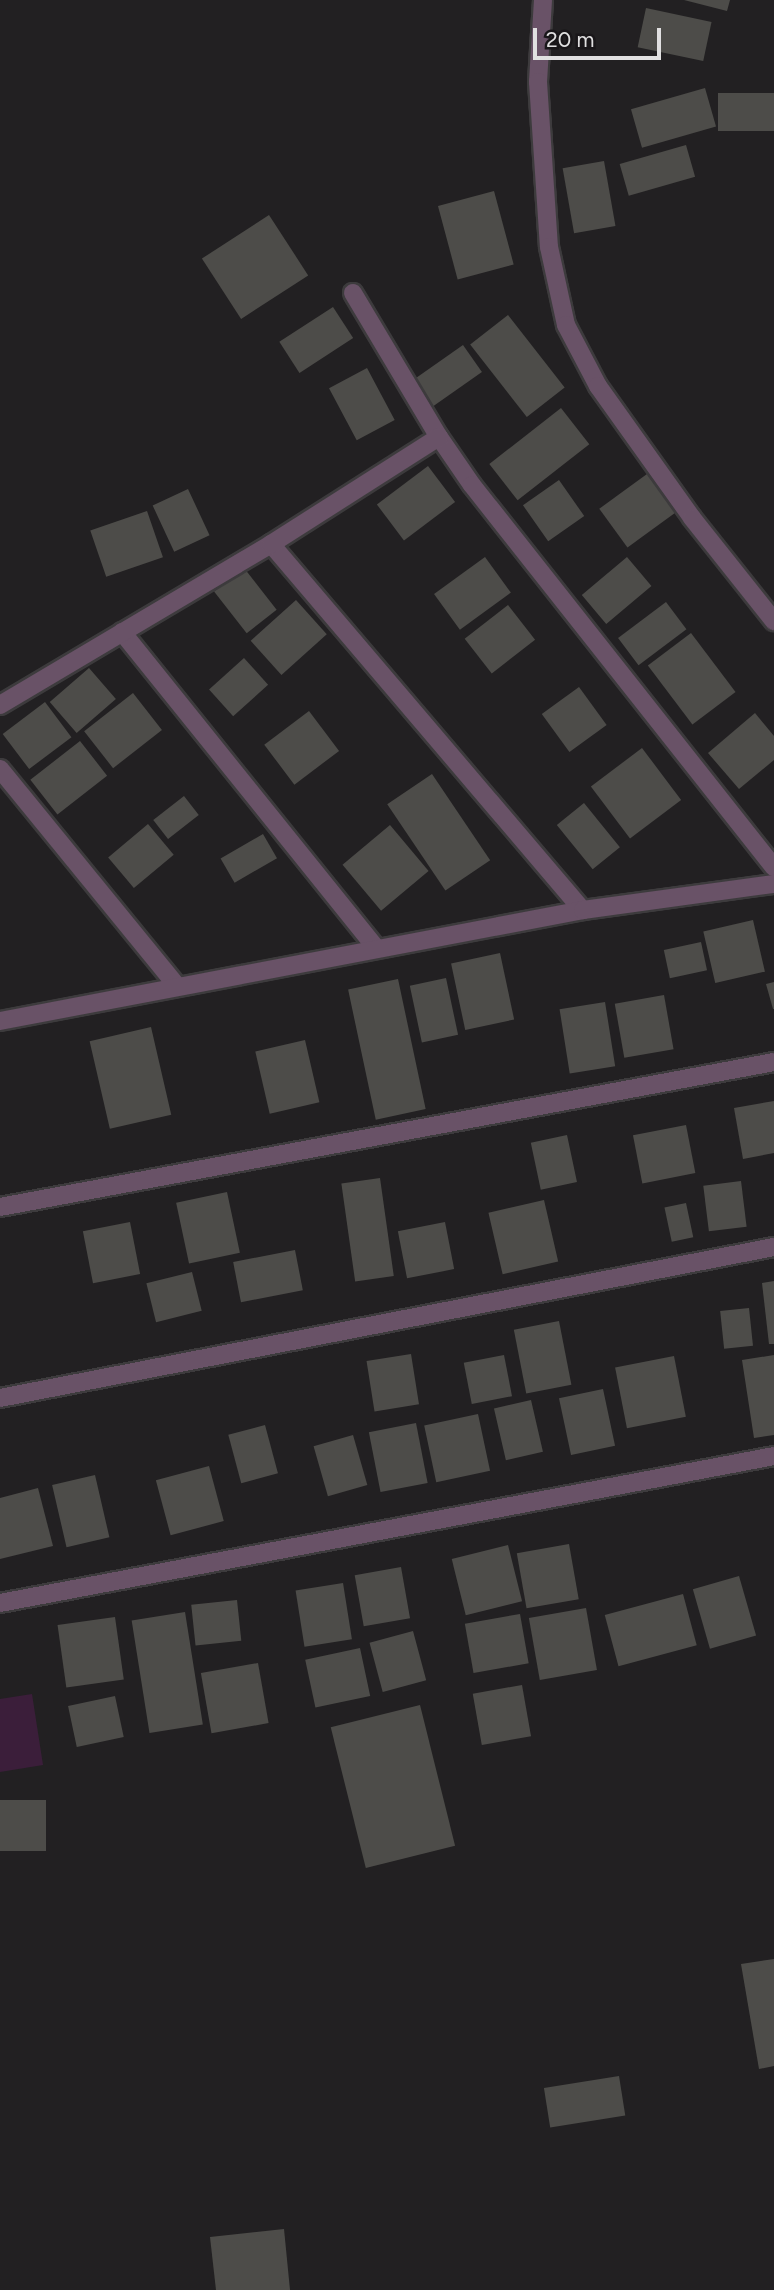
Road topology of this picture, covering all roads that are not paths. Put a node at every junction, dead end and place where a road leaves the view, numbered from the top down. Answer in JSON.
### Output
{"nodes":[{"id":1,"x":543,"y":0,"type":"edge"},
{"id":2,"x":353,"y":293,"type":"dead end"},
{"id":3,"x":439,"y":437,"type":"junction"},
{"id":4,"x":271,"y":544,"type":"junction"},
{"id":5,"x":774,"y":621,"type":"edge"},
{"id":6,"x":122,"y":632,"type":"junction"},
{"id":7,"x":0,"y":705,"type":"edge"},
{"id":8,"x":0,"y":769,"type":"edge"},
{"id":9,"x":774,"y":867,"type":"edge"},
{"id":10,"x":774,"y":884,"type":"edge"},
{"id":11,"x":583,"y":910,"type":"junction"},
{"id":12,"x":376,"y":948,"type":"junction"},
{"id":13,"x":176,"y":985,"type":"junction"},
{"id":14,"x":0,"y":1021,"type":"edge"},
{"id":15,"x":774,"y":1062,"type":"edge"},
{"id":16,"x":0,"y":1208,"type":"edge"},
{"id":17,"x":774,"y":1247,"type":"edge"},
{"id":18,"x":0,"y":1398,"type":"edge"},
{"id":19,"x":774,"y":1456,"type":"edge"},
{"id":20,"x":0,"y":1603,"type":"edge"}],
"edges":[{"from":1,"to":5,"type":"street"},
{"from":2,"to":3,"type":"street"},
{"from":3,"to":4,"type":"street"},
{"from":3,"to":9,"type":"street"},
{"from":4,"to":6,"type":"street"},
{"from":4,"to":11,"type":"street"},
{"from":6,"to":7,"type":"street"},
{"from":6,"to":12,"type":"street"},
{"from":8,"to":13,"type":"street"},
{"from":10,"to":11,"type":"street"},
{"from":11,"to":12,"type":"street"},
{"from":12,"to":13,"type":"street"},
{"from":13,"to":14,"type":"street"},
{"from":15,"to":16,"type":"street"},
{"from":17,"to":18,"type":"street"},
{"from":19,"to":20,"type":"street"}]}
